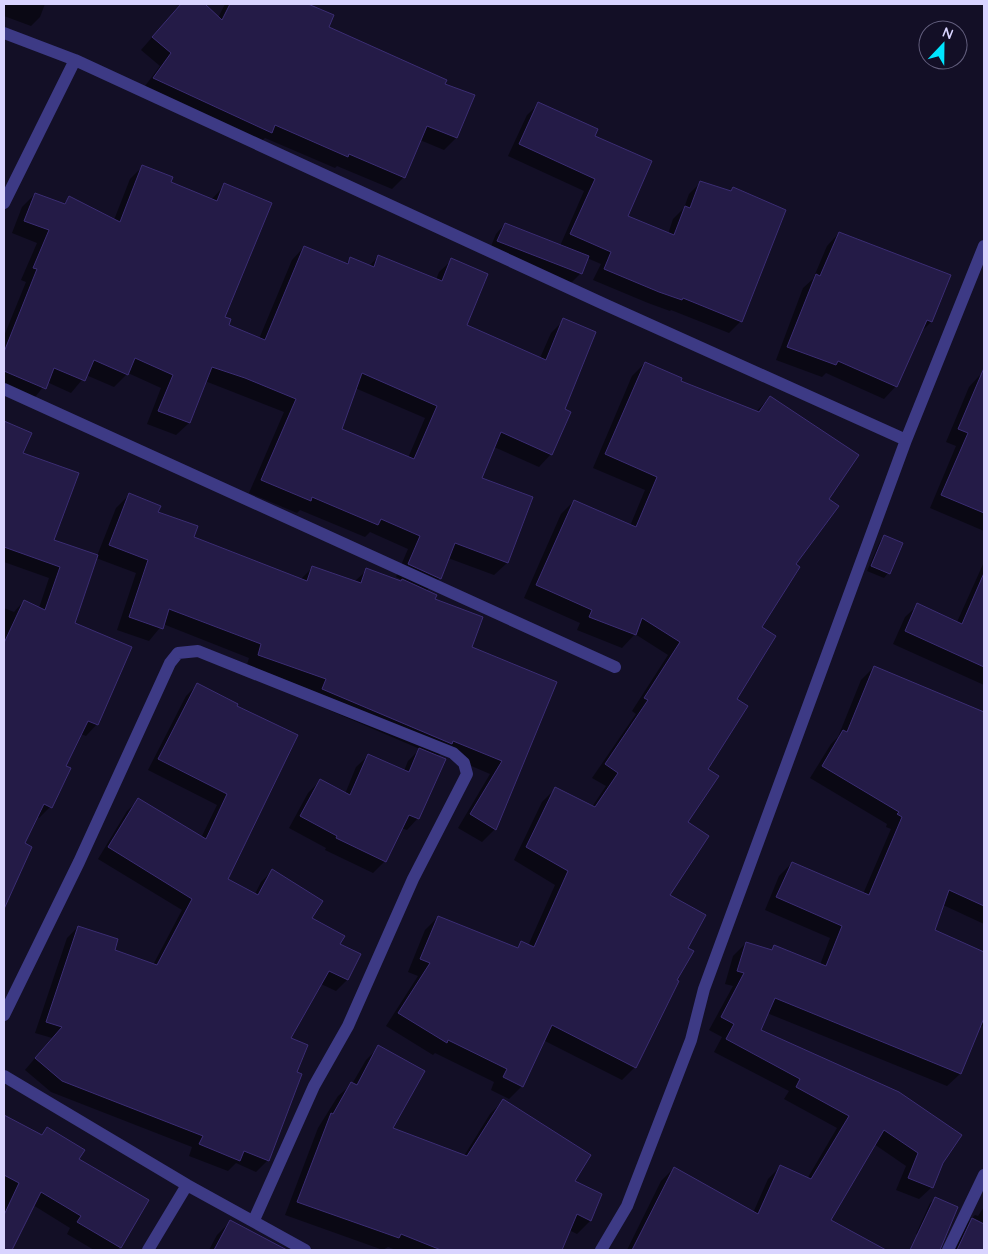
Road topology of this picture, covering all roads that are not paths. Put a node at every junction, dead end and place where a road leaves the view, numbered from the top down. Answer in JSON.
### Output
{"nodes":[{"id":1,"x":4,"y":33,"type":"edge"},
{"id":2,"x":74,"y":60,"type":"junction"},
{"id":3,"x":4,"y":202,"type":"edge"},
{"id":4,"x":984,"y":246,"type":"edge"},
{"id":5,"x":4,"y":388,"type":"edge"},
{"id":6,"x":906,"y":440,"type":"junction"},
{"id":7,"x":615,"y":667,"type":"dead end"},
{"id":8,"x":4,"y":1015,"type":"edge"},
{"id":9,"x":4,"y":1076,"type":"edge"},
{"id":10,"x":984,"y":1175,"type":"edge"},
{"id":11,"x":187,"y":1185,"type":"junction"},
{"id":12,"x":254,"y":1220,"type":"junction"},
{"id":13,"x":148,"y":1250,"type":"edge"},
{"id":14,"x":305,"y":1250,"type":"edge"},
{"id":15,"x":602,"y":1250,"type":"edge"},
{"id":16,"x":948,"y":1250,"type":"edge"}],
"edges":[{"from":1,"to":2,"type":"street"},
{"from":2,"to":3,"type":"street"},
{"from":2,"to":6,"type":"street"},
{"from":4,"to":6,"type":"street"},
{"from":5,"to":7,"type":"street"},
{"from":6,"to":15,"type":"street"},
{"from":8,"to":12,"type":"street"},
{"from":9,"to":11,"type":"street"},
{"from":10,"to":16,"type":"street"},
{"from":11,"to":12,"type":"street"},
{"from":11,"to":13,"type":"street"},
{"from":12,"to":14,"type":"street"}]}
